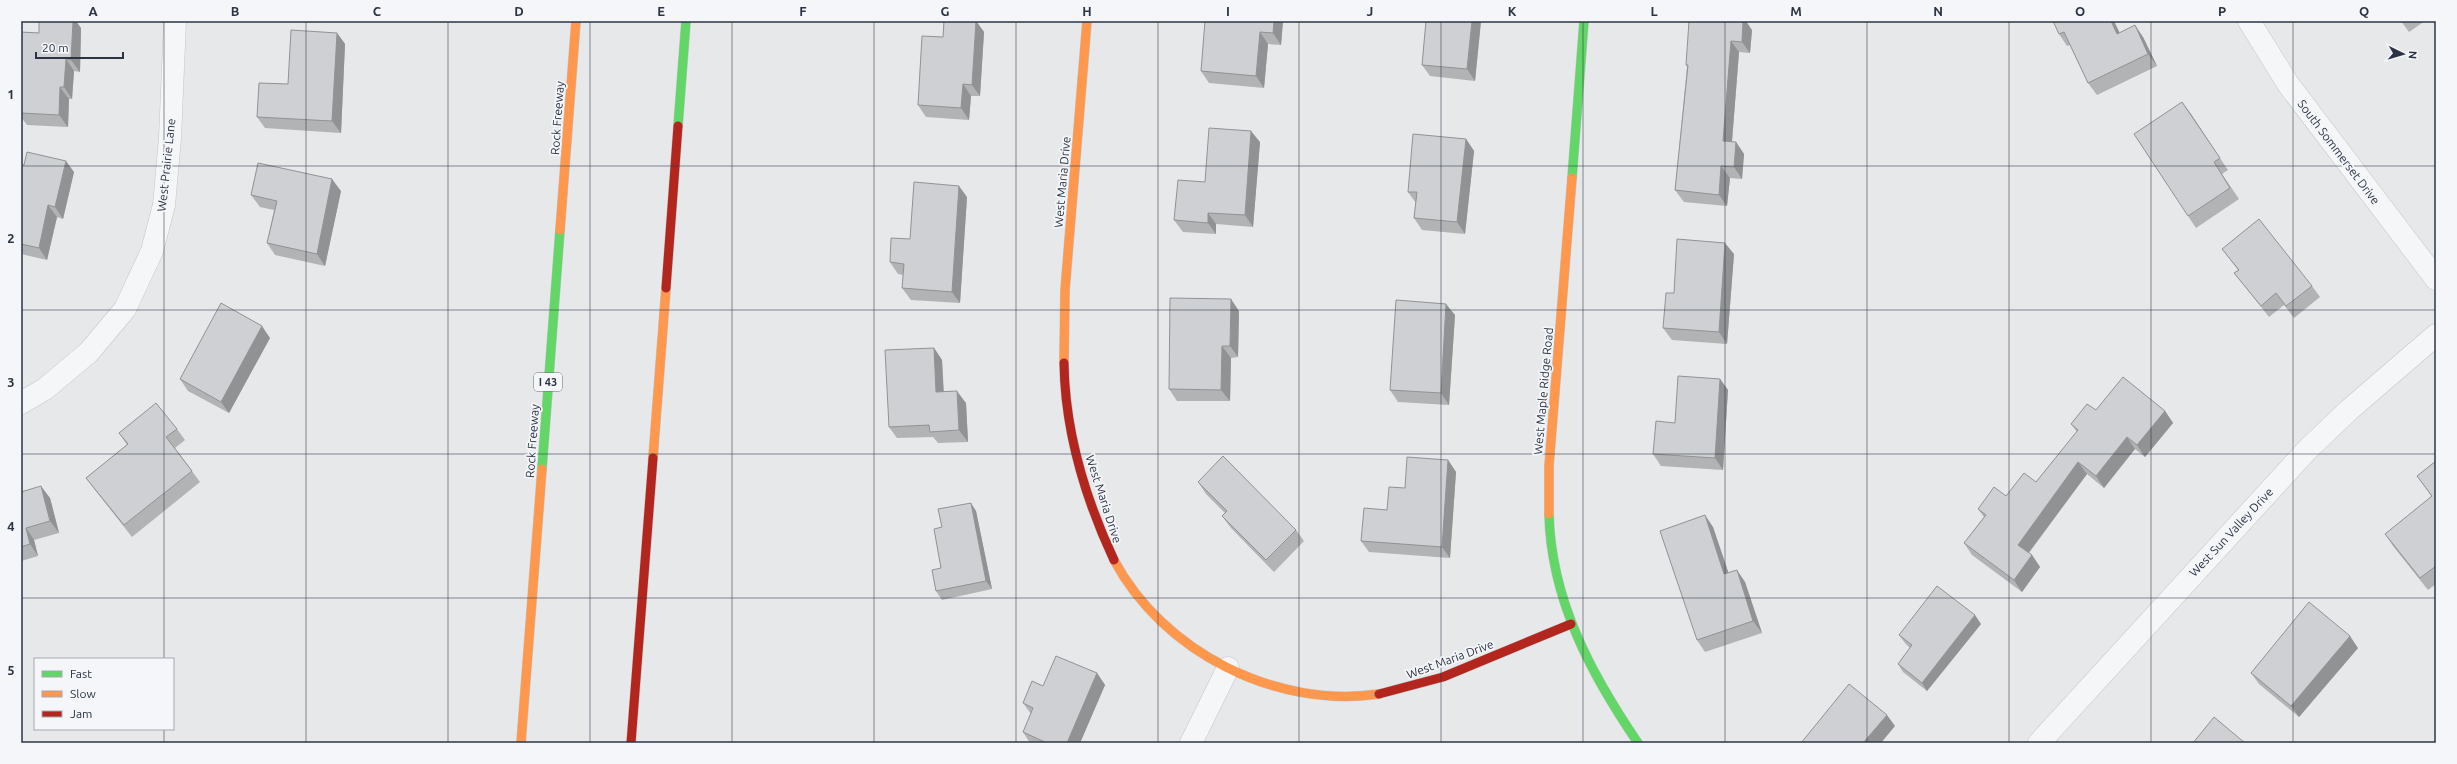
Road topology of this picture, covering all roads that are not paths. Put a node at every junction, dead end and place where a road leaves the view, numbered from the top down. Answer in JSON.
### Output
{"nodes":[{"id":1,"x":175,"y":21,"type":"edge"},
{"id":2,"x":576,"y":21,"type":"edge"},
{"id":3,"x":686,"y":21,"type":"edge"},
{"id":4,"x":1087,"y":21,"type":"edge"},
{"id":5,"x":1584,"y":21,"type":"edge"},
{"id":6,"x":2249,"y":21,"type":"edge"},
{"id":7,"x":2436,"y":279,"type":"edge"},
{"id":8,"x":2436,"y":335,"type":"edge"},
{"id":9,"x":21,"y":403,"type":"edge"},
{"id":10,"x":1571,"y":624,"type":"junction"},
{"id":11,"x":1228,"y":668,"type":"junction"},
{"id":12,"x":521,"y":743,"type":"edge"},
{"id":13,"x":631,"y":743,"type":"edge"},
{"id":14,"x":1191,"y":743,"type":"edge"},
{"id":15,"x":1638,"y":743,"type":"edge"},
{"id":16,"x":2039,"y":743,"type":"edge"}],
"edges":[{"from":1,"to":9,"type":"street","name":"West Prairie Lane"},
{"from":2,"to":12,"type":"main road","name":"Rock Freeway","number":"I 43"},
{"from":3,"to":13,"type":"main road"},
{"from":4,"to":11,"type":"main road","name":"West Maria Drive"},
{"from":5,"to":10,"type":"main road","name":"West Maple Ridge Road"},
{"from":6,"to":7,"type":"street","name":"South Sommerset Drive"},
{"from":8,"to":16,"type":"street","name":"West Sun Valley Drive"},
{"from":10,"to":11,"type":"main road","name":"West Maria Drive"},
{"from":10,"to":15,"type":"main road","name":"West Maple Ridge Road"},
{"from":11,"to":14,"type":"street"}]}
